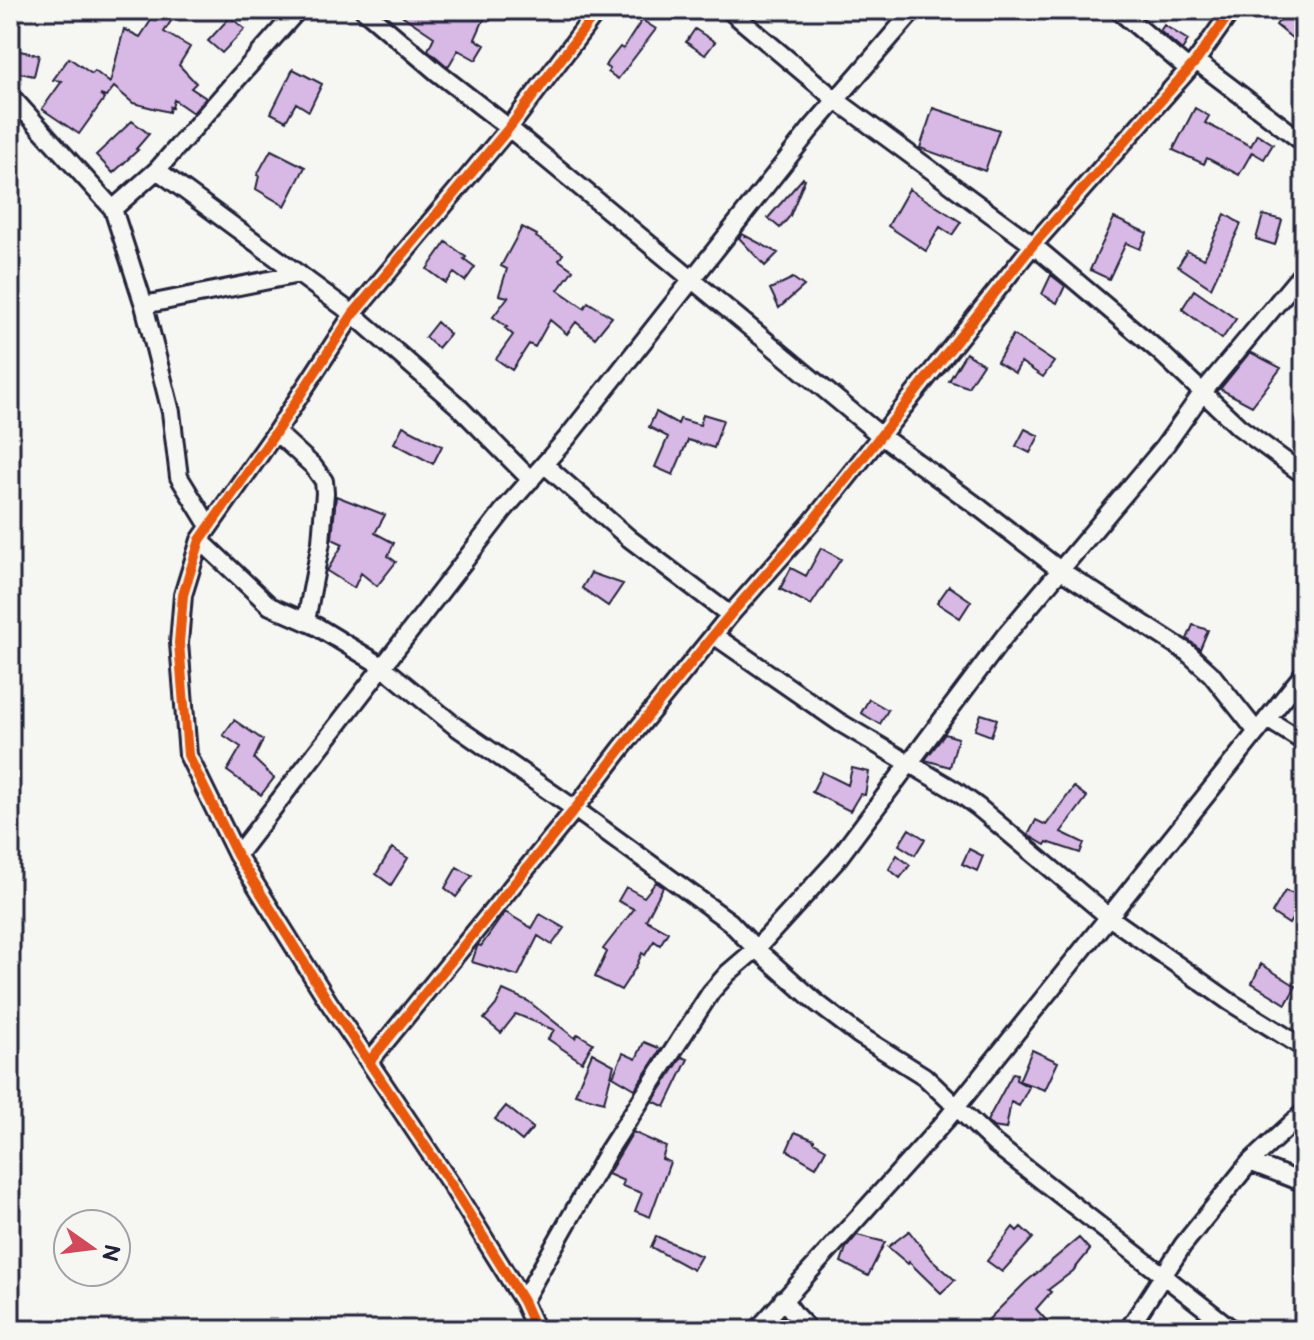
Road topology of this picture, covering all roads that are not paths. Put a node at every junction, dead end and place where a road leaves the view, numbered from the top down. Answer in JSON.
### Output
{"nodes":[{"id":1,"x":298,"y":10,"type":"edge"},
{"id":2,"x":364,"y":10,"type":"edge"},
{"id":3,"x":598,"y":10,"type":"edge"},
{"id":4,"x":729,"y":10,"type":"edge"},
{"id":5,"x":914,"y":10,"type":"edge"},
{"id":6,"x":1118,"y":10,"type":"edge"},
{"id":7,"x":1232,"y":10,"type":"edge"},
{"id":8,"x":1192,"y":65,"type":"junction"},
{"id":9,"x":10,"y":95,"type":"edge"},
{"id":10,"x":836,"y":100,"type":"junction"},
{"id":11,"x":509,"y":128,"type":"junction"},
{"id":12,"x":1304,"y":143,"type":"edge"},
{"id":13,"x":157,"y":170,"type":"junction"},
{"id":14,"x":113,"y":209,"type":"junction"},
{"id":15,"x":1033,"y":245,"type":"junction"},
{"id":16,"x":1304,"y":271,"type":"edge"},
{"id":17,"x":299,"y":274,"type":"junction"},
{"id":18,"x":693,"y":280,"type":"junction"},
{"id":19,"x":144,"y":305,"type":"junction"},
{"id":20,"x":353,"y":314,"type":"junction"},
{"id":21,"x":1203,"y":392,"type":"junction"},
{"id":22,"x":276,"y":432,"type":"junction"},
{"id":23,"x":881,"y":436,"type":"junction"},
{"id":24,"x":545,"y":465,"type":"junction"},
{"id":25,"x":1304,"y":475,"type":"edge"},
{"id":26,"x":531,"y":480,"type":"junction"},
{"id":27,"x":204,"y":533,"type":"junction"},
{"id":28,"x":1060,"y":570,"type":"junction"},
{"id":29,"x":730,"y":615,"type":"junction"},
{"id":30,"x":306,"y":621,"type":"junction"},
{"id":31,"x":715,"y":636,"type":"junction"},
{"id":32,"x":382,"y":666,"type":"junction"},
{"id":33,"x":1304,"y":673,"type":"edge"},
{"id":34,"x":1262,"y":726,"type":"junction"},
{"id":35,"x":1304,"y":742,"type":"edge"},
{"id":36,"x":909,"y":763,"type":"junction"},
{"id":37,"x":575,"y":809,"type":"junction"},
{"id":38,"x":237,"y":855,"type":"junction"},
{"id":39,"x":1109,"y":917,"type":"junction"},
{"id":40,"x":756,"y":949,"type":"junction"},
{"id":41,"x":1304,"y":1048,"type":"edge"},
{"id":42,"x":369,"y":1062,"type":"junction"},
{"id":43,"x":955,"y":1108,"type":"junction"},
{"id":44,"x":1304,"y":1112,"type":"edge"},
{"id":45,"x":1250,"y":1162,"type":"junction"},
{"id":46,"x":1304,"y":1183,"type":"edge"},
{"id":47,"x":1163,"y":1274,"type":"junction"},
{"id":48,"x":783,"y":1299,"type":"junction"},
{"id":49,"x":523,"y":1301,"type":"junction"},
{"id":50,"x":536,"y":1330,"type":"edge"},
{"id":51,"x":757,"y":1330,"type":"edge"},
{"id":52,"x":809,"y":1330,"type":"edge"},
{"id":53,"x":1128,"y":1330,"type":"edge"},
{"id":54,"x":1233,"y":1330,"type":"edge"}],
"edges":[{"from":1,"to":13,"type":"street"},
{"from":2,"to":11,"type":"street"},
{"from":3,"to":11,"type":"street"},
{"from":4,"to":10,"type":"street"},
{"from":5,"to":10,"type":"street"},
{"from":6,"to":8,"type":"street"},
{"from":7,"to":8,"type":"street"},
{"from":8,"to":12,"type":"street"},
{"from":8,"to":15,"type":"street"},
{"from":9,"to":14,"type":"street"},
{"from":10,"to":15,"type":"street"},
{"from":10,"to":18,"type":"street"},
{"from":11,"to":18,"type":"street"},
{"from":11,"to":20,"type":"street"},
{"from":13,"to":14,"type":"street"},
{"from":13,"to":17,"type":"street"},
{"from":14,"to":19,"type":"street"},
{"from":15,"to":21,"type":"street"},
{"from":15,"to":23,"type":"street"},
{"from":16,"to":21,"type":"street"},
{"from":17,"to":19,"type":"street"},
{"from":17,"to":20,"type":"street"},
{"from":18,"to":23,"type":"street"},
{"from":18,"to":24,"type":"street"},
{"from":19,"to":27,"type":"street"},
{"from":20,"to":22,"type":"street"},
{"from":20,"to":26,"type":"street"},
{"from":21,"to":25,"type":"street"},
{"from":21,"to":28,"type":"street"},
{"from":22,"to":27,"type":"street"},
{"from":22,"to":30,"type":"street"},
{"from":23,"to":28,"type":"street"},
{"from":23,"to":29,"type":"street"},
{"from":24,"to":26,"type":"street"},
{"from":24,"to":29,"type":"street"},
{"from":26,"to":32,"type":"street"},
{"from":27,"to":30,"type":"street"},
{"from":27,"to":38,"type":"street"},
{"from":28,"to":34,"type":"street"},
{"from":28,"to":36,"type":"street"},
{"from":29,"to":31,"type":"street"},
{"from":30,"to":32,"type":"street"},
{"from":31,"to":36,"type":"street"},
{"from":31,"to":37,"type":"street"},
{"from":32,"to":37,"type":"street"},
{"from":32,"to":38,"type":"street"},
{"from":33,"to":34,"type":"street"},
{"from":34,"to":35,"type":"street"},
{"from":34,"to":39,"type":"street"},
{"from":36,"to":39,"type":"street"},
{"from":36,"to":40,"type":"street"},
{"from":37,"to":40,"type":"street"},
{"from":37,"to":42,"type":"street"},
{"from":38,"to":42,"type":"street"},
{"from":39,"to":41,"type":"street"},
{"from":39,"to":43,"type":"street"},
{"from":40,"to":43,"type":"street"},
{"from":40,"to":49,"type":"street"},
{"from":42,"to":49,"type":"street"},
{"from":43,"to":47,"type":"street"},
{"from":43,"to":48,"type":"street"},
{"from":44,"to":45,"type":"street"},
{"from":45,"to":46,"type":"street"},
{"from":45,"to":47,"type":"street"},
{"from":47,"to":53,"type":"street"},
{"from":47,"to":54,"type":"street"},
{"from":48,"to":51,"type":"street"},
{"from":48,"to":52,"type":"street"},
{"from":49,"to":50,"type":"street"}]}
